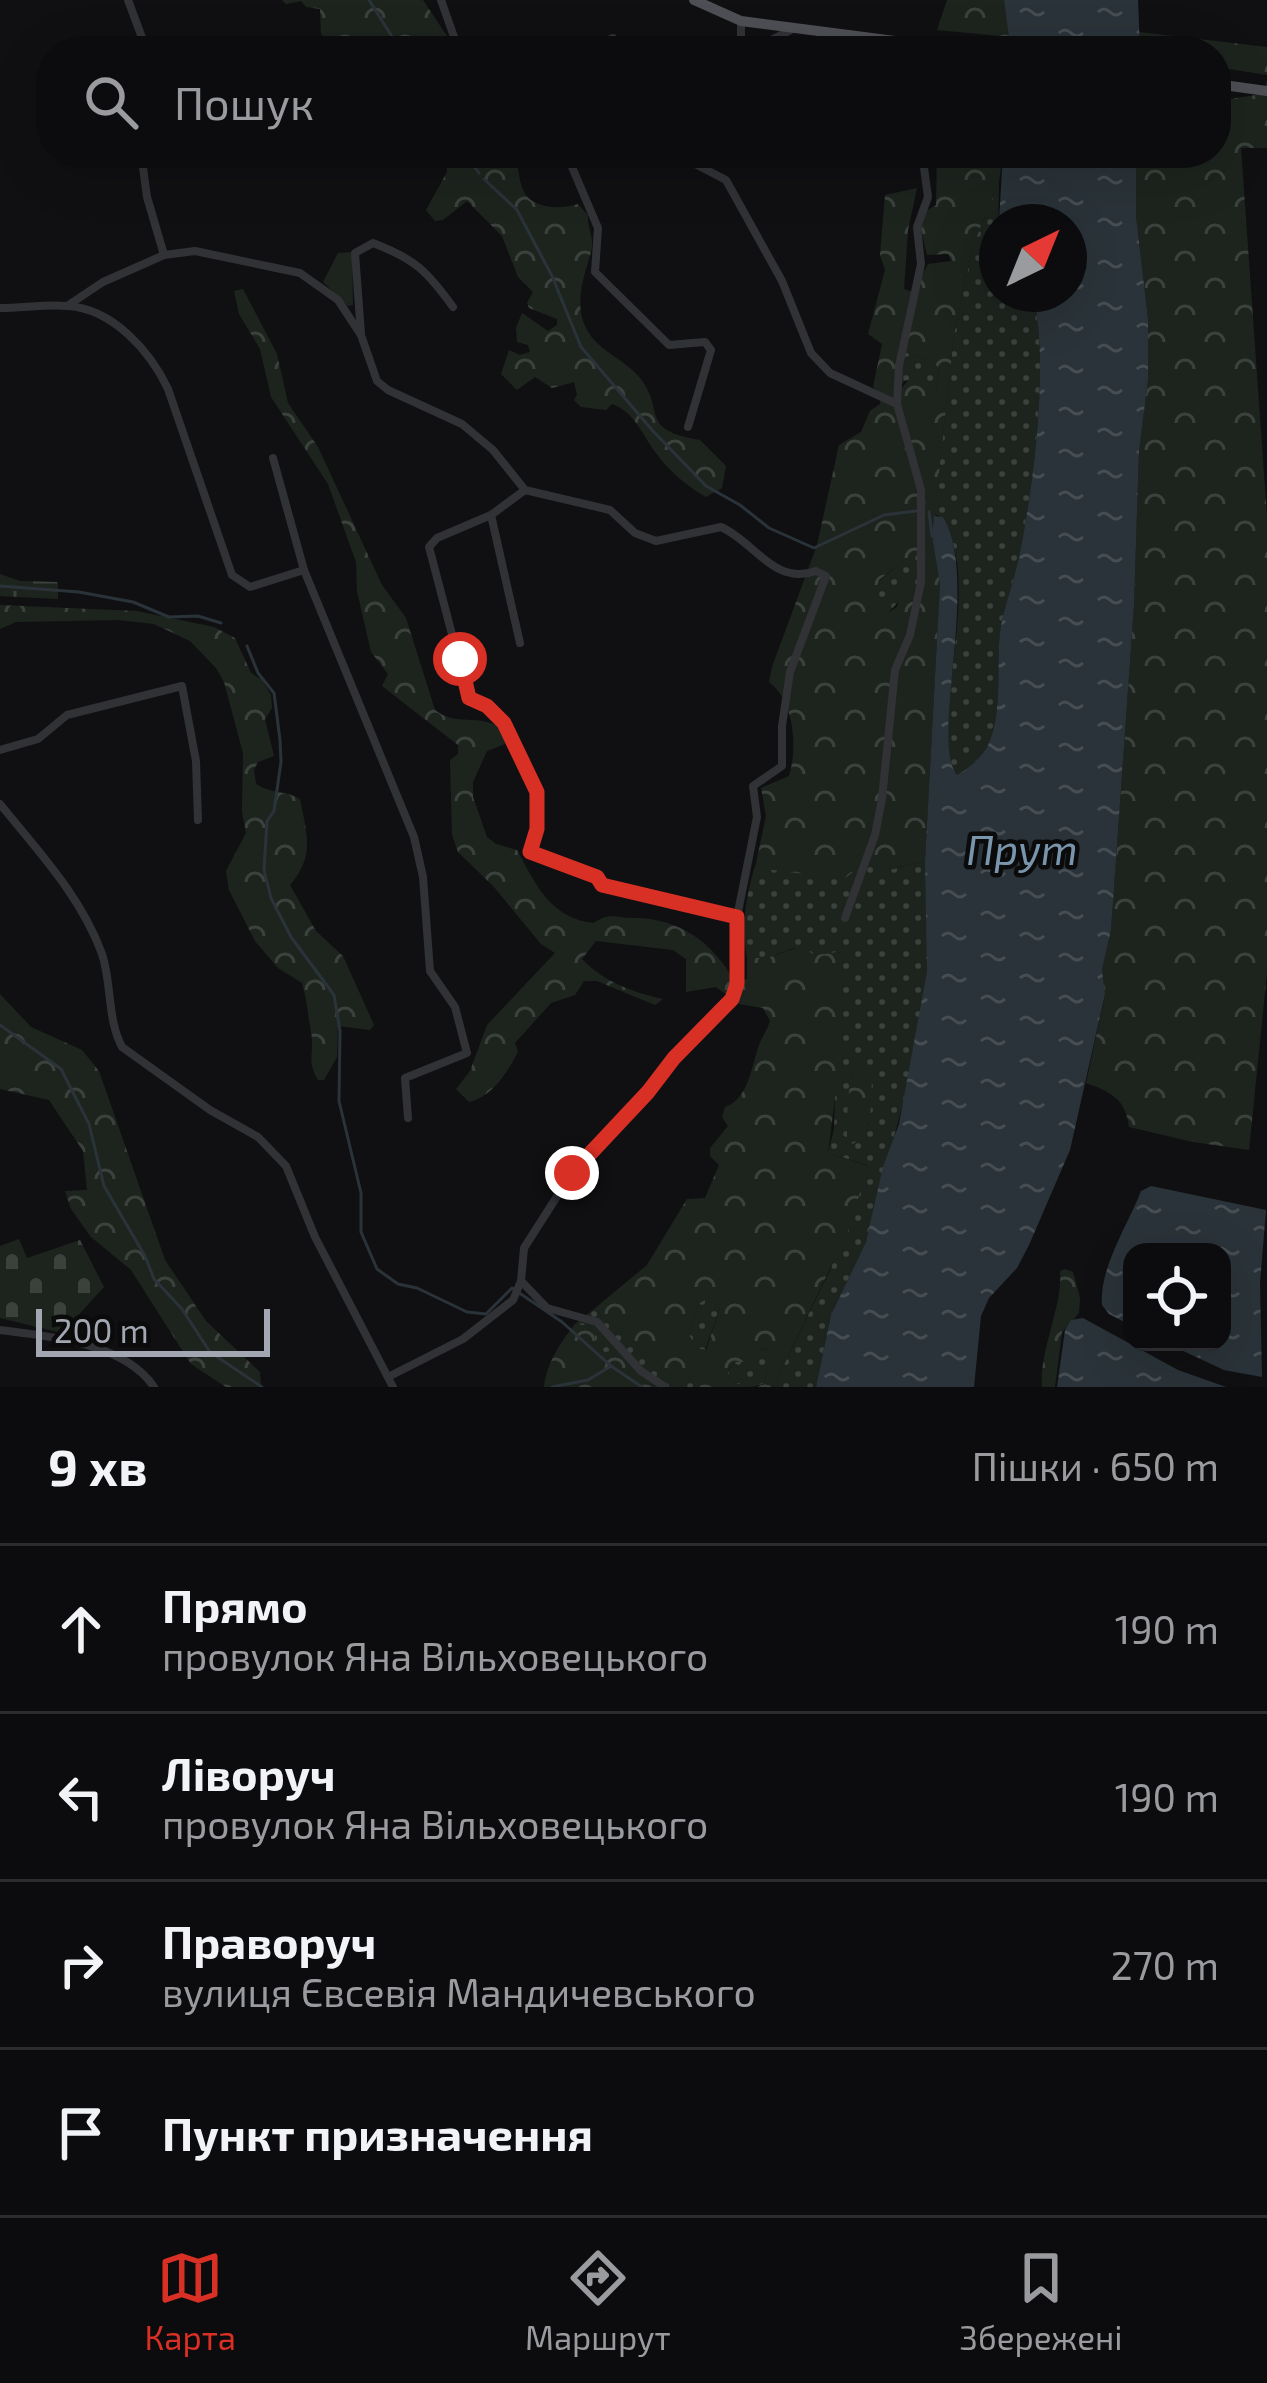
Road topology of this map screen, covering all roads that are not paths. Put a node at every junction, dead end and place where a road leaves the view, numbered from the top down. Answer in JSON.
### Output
{"nodes":[{"id":1,"x":128,"y":0,"type":"edge"},
{"id":2,"x":441,"y":0,"type":"edge"},
{"id":3,"x":694,"y":0,"type":"edge"},
{"id":4,"x":741,"y":21,"type":"junction"},
{"id":5,"x":793,"y":29,"type":"junction"},
{"id":6,"x":820,"y":32,"type":"junction"},
{"id":7,"x":141,"y":36,"type":"edge"},
{"id":8,"x":454,"y":36,"type":"edge"},
{"id":9,"x":740,"y":36,"type":"edge"},
{"id":10,"x":779,"y":36,"type":"edge"},
{"id":11,"x":822,"y":36,"type":"edge"},
{"id":12,"x":858,"y":36,"type":"edge"},
{"id":13,"x":1231,"y":86,"type":"edge"},
{"id":14,"x":1267,"y":91,"type":"edge"},
{"id":15,"x":143,"y":168,"type":"edge"},
{"id":16,"x":572,"y":168,"type":"edge"},
{"id":17,"x":706,"y":168,"type":"edge"},
{"id":18,"x":924,"y":168,"type":"edge"},
{"id":19,"x":164,"y":255,"type":"junction"},
{"id":20,"x":68,"y":305,"type":"junction"},
{"id":21,"x":453,"y":307,"type":"dead end"},
{"id":22,"x":0,"y":308,"type":"edge"},
{"id":23,"x":361,"y":335,"type":"junction"},
{"id":24,"x":896,"y":404,"type":"junction"},
{"id":25,"x":688,"y":427,"type":"dead end"},
{"id":26,"x":272,"y":458,"type":"dead end"},
{"id":27,"x":525,"y":490,"type":"junction"},
{"id":28,"x":491,"y":515,"type":"junction"},
{"id":29,"x":304,"y":570,"type":"junction"},
{"id":30,"x":520,"y":643,"type":"dead end"},
{"id":31,"x":0,"y":750,"type":"edge"},
{"id":32,"x":0,"y":805,"type":"edge"},
{"id":33,"x":198,"y":820,"type":"dead end"},
{"id":34,"x":737,"y":917,"type":"junction"},
{"id":35,"x":845,"y":918,"type":"dead end"},
{"id":36,"x":408,"y":1118,"type":"dead end"},
{"id":37,"x":520,"y":1283,"type":"junction"},
{"id":38,"x":0,"y":1330,"type":"edge"},
{"id":39,"x":390,"y":1382,"type":"edge"},
{"id":40,"x":154,"y":1387,"type":"edge"},
{"id":41,"x":665,"y":1387,"type":"edge"}],
"edges":[{"from":1,"to":7,"type":"street"},
{"from":2,"to":8,"type":"street"},
{"from":3,"to":4,"type":"main road"},
{"from":4,"to":5,"type":"main road"},
{"from":4,"to":9,"type":"street"},
{"from":5,"to":6,"type":"main road"},
{"from":5,"to":10,"type":"street"},
{"from":6,"to":11,"type":"street"},
{"from":6,"to":12,"type":"main road"},
{"from":13,"to":14,"type":"main road"},
{"from":15,"to":19,"type":"street"},
{"from":16,"to":25,"type":"street"},
{"from":17,"to":24,"type":"street"},
{"from":18,"to":24,"type":"street"},
{"from":19,"to":20,"type":"street"},
{"from":19,"to":23,"type":"street"},
{"from":20,"to":22,"type":"street"},
{"from":20,"to":29,"type":"street"},
{"from":21,"to":23,"type":"street"},
{"from":23,"to":27,"type":"street"},
{"from":24,"to":35,"type":"street"},
{"from":26,"to":29,"type":"street"},
{"from":27,"to":28,"type":"street"},
{"from":27,"to":34,"type":"street"},
{"from":28,"to":30,"type":"street"},
{"from":28,"to":34,"type":"street"},
{"from":29,"to":36,"type":"street"},
{"from":31,"to":33,"type":"street"},
{"from":32,"to":39,"type":"street"},
{"from":34,"to":37,"type":"street"},
{"from":37,"to":39,"type":"street"},
{"from":37,"to":41,"type":"street"},
{"from":38,"to":40,"type":"street"}]}
